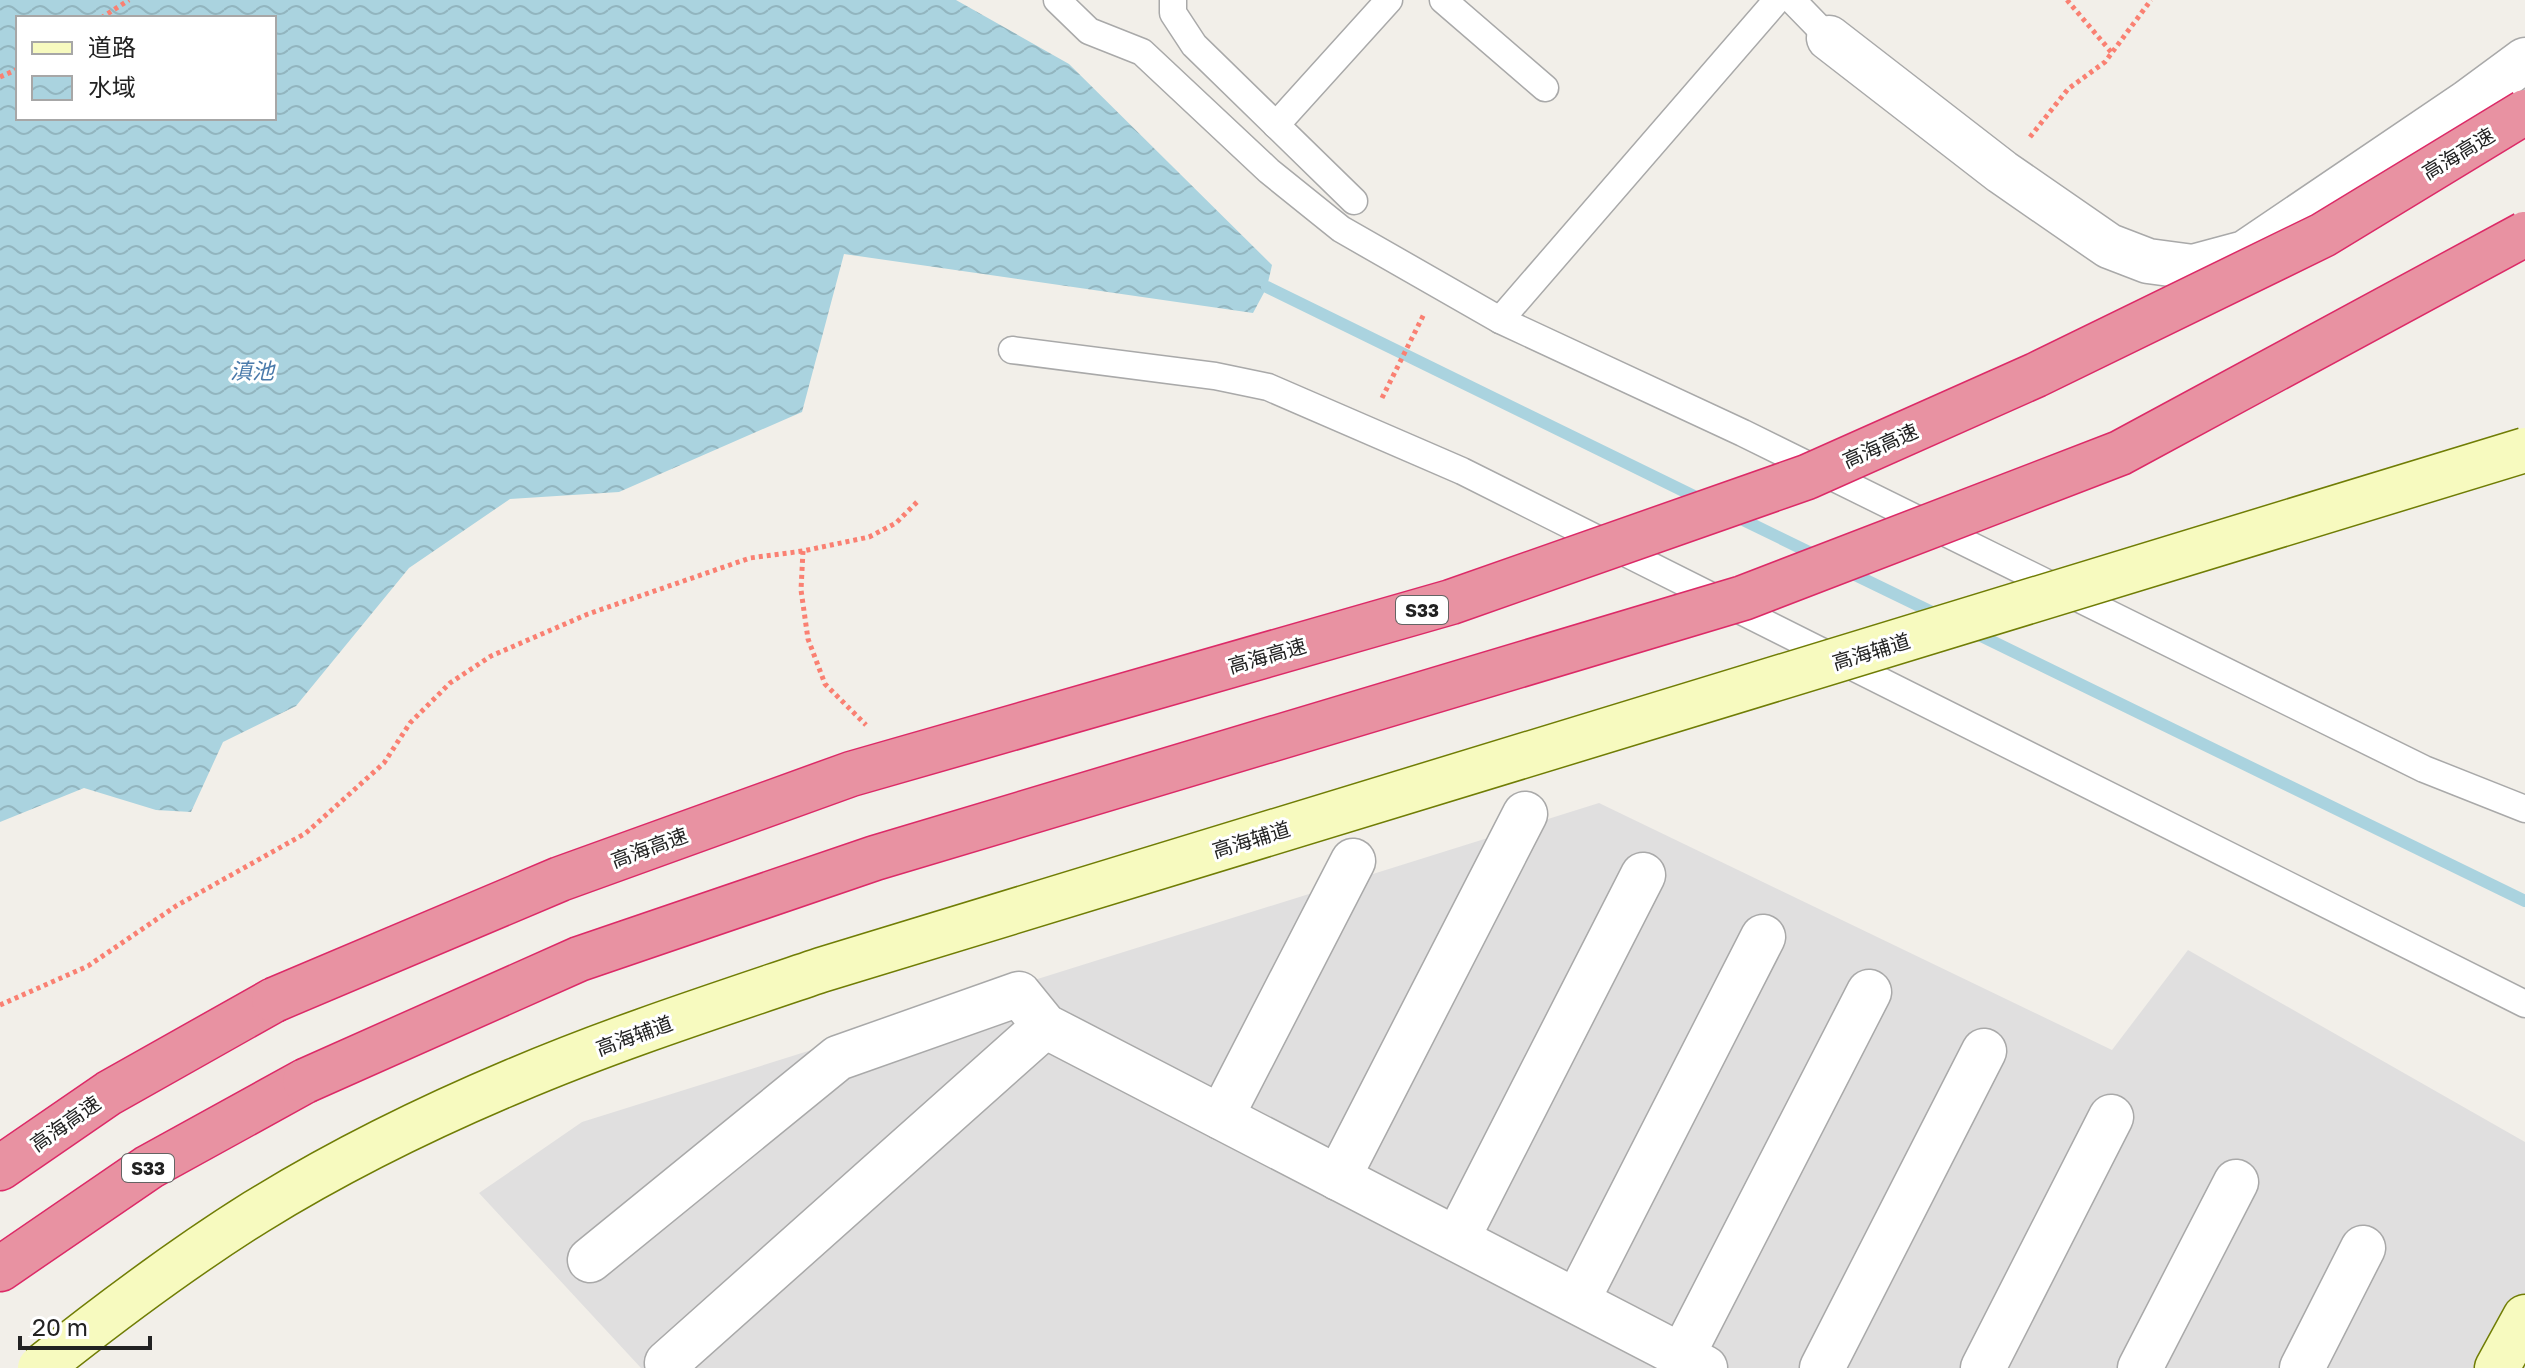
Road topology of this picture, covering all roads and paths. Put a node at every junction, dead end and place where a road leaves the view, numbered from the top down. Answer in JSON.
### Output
{"nodes":[{"id":1,"x":129,"y":0,"type":"edge"},
{"id":2,"x":1057,"y":0,"type":"edge"},
{"id":3,"x":1173,"y":0,"type":"edge"},
{"id":4,"x":1389,"y":0,"type":"edge"},
{"id":5,"x":1443,"y":0,"type":"edge"},
{"id":6,"x":1777,"y":0,"type":"edge"},
{"id":7,"x":1792,"y":0,"type":"edge"},
{"id":8,"x":2067,"y":0,"type":"edge"},
{"id":9,"x":2151,"y":0,"type":"edge"},
{"id":10,"x":104,"y":16,"type":"edge"},
{"id":11,"x":1829,"y":38,"type":"joint"},
{"id":12,"x":2112,"y":53,"type":"junction"},
{"id":13,"x":2525,"y":60,"type":"edge"},
{"id":14,"x":1545,"y":88,"type":"dead end"},
{"id":15,"x":2525,"y":112,"type":"edge"},
{"id":16,"x":1276,"y":125,"type":"junction"},
{"id":17,"x":2002,"y":172,"type":"junction"},
{"id":18,"x":1354,"y":201,"type":"dead end"},
{"id":19,"x":2525,"y":234,"type":"edge"},
{"id":20,"x":1438,"y":284,"type":"junction"},
{"id":21,"x":1500,"y":320,"type":"junction"},
{"id":22,"x":1012,"y":350,"type":"dead end"},
{"id":23,"x":1366,"y":430,"type":"junction"},
{"id":24,"x":2525,"y":450,"type":"edge"},
{"id":25,"x":919,"y":500,"type":"dead end"},
{"id":26,"x":2525,"y":809,"type":"edge"},
{"id":27,"x":1525,"y":814,"type":"dead end"},
{"id":28,"x":1353,"y":861,"type":"dead end"},
{"id":29,"x":1643,"y":875,"type":"dead end"},
{"id":30,"x":1763,"y":937,"type":"dead end"},
{"id":31,"x":1869,"y":992,"type":"dead end"},
{"id":32,"x":2525,"y":1004,"type":"edge"},
{"id":33,"x":0,"y":1005,"type":"edge"},
{"id":34,"x":1045,"y":1026,"type":"junction"},
{"id":35,"x":1984,"y":1051,"type":"dead end"},
{"id":36,"x":1221,"y":1117,"type":"junction"},
{"id":37,"x":2111,"y":1117,"type":"dead end"},
{"id":38,"x":0,"y":1168,"type":"edge"},
{"id":39,"x":1338,"y":1178,"type":"junction"},
{"id":40,"x":2236,"y":1182,"type":"dead end"},
{"id":41,"x":1457,"y":1239,"type":"junction"},
{"id":42,"x":2363,"y":1248,"type":"dead end"},
{"id":43,"x":590,"y":1260,"type":"dead end"},
{"id":44,"x":0,"y":1269,"type":"edge"},
{"id":45,"x":1577,"y":1301,"type":"junction"},
{"id":46,"x":2525,"y":1317,"type":"edge"},
{"id":47,"x":1693,"y":1362,"type":"edge"},
{"id":48,"x":667,"y":1363,"type":"dead end"},
{"id":49,"x":40,"y":1368,"type":"edge"},
{"id":50,"x":1822,"y":1368,"type":"edge"},
{"id":51,"x":1983,"y":1368,"type":"edge"},
{"id":52,"x":2140,"y":1368,"type":"edge"},
{"id":53,"x":2302,"y":1368,"type":"edge"},
{"id":54,"x":2497,"y":1368,"type":"edge"}],
"edges":[{"from":1,"to":10,"type":"path"},
{"from":2,"to":20,"type":"lane"},
{"from":3,"to":16,"type":"lane"},
{"from":4,"to":16,"type":"lane"},
{"from":5,"to":14,"type":"lane"},
{"from":6,"to":21,"type":"lane"},
{"from":7,"to":11,"type":"lane"},
{"from":8,"to":12,"type":"path"},
{"from":9,"to":12,"type":"path"},
{"from":11,"to":17,"type":"street"},
{"from":12,"to":17,"type":"path"},
{"from":13,"to":17,"type":"street"},
{"from":15,"to":38,"type":"highway","name":"高海高速","number":"S33","bridge":true},
{"from":16,"to":18,"type":"lane"},
{"from":19,"to":44,"type":"highway","number":"S33","bridge":true},
{"from":20,"to":21,"type":"lane"},
{"from":20,"to":23,"type":"path"},
{"from":21,"to":26,"type":"lane"},
{"from":22,"to":23,"type":"lane"},
{"from":23,"to":32,"type":"lane"},
{"from":24,"to":49,"type":"main road","name":"高海辅道","bridge":true},
{"from":25,"to":33,"type":"path"},
{"from":27,"to":39,"type":"street"},
{"from":28,"to":36,"type":"street"},
{"from":29,"to":41,"type":"street"},
{"from":30,"to":45,"type":"street"},
{"from":31,"to":47,"type":"street"},
{"from":34,"to":36,"type":"street"},
{"from":34,"to":43,"type":"street"},
{"from":34,"to":48,"type":"street"},
{"from":35,"to":50,"type":"street"},
{"from":36,"to":39,"type":"street"},
{"from":37,"to":51,"type":"street"},
{"from":39,"to":41,"type":"street"},
{"from":40,"to":52,"type":"street"},
{"from":41,"to":45,"type":"street"},
{"from":42,"to":53,"type":"street"},
{"from":45,"to":47,"type":"street"},
{"from":46,"to":54,"type":"main road"}]}
